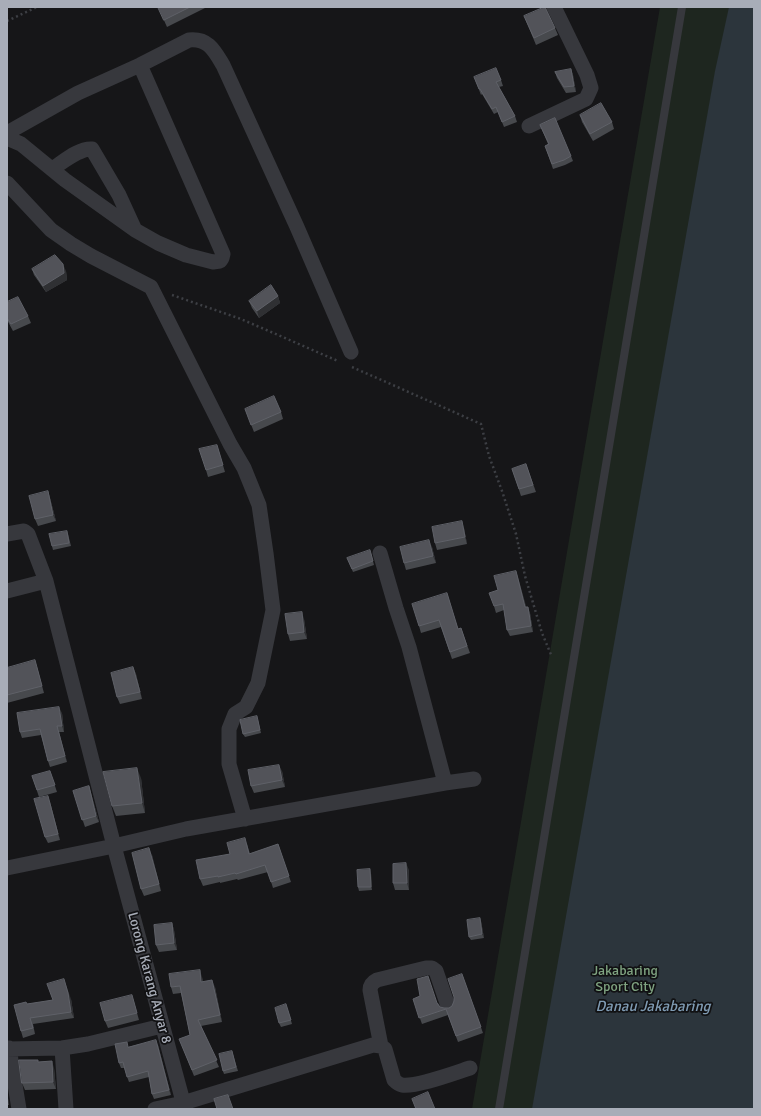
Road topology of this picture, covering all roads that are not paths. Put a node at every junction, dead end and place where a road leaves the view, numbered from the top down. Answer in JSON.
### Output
{"nodes":[{"id":1,"x":554,"y":7,"type":"edge"},
{"id":2,"x":682,"y":7,"type":"edge"},
{"id":3,"x":140,"y":65,"type":"junction"},
{"id":4,"x":529,"y":126,"type":"dead end"},
{"id":5,"x":7,"y":133,"type":"edge"},
{"id":6,"x":7,"y":138,"type":"edge"},
{"id":7,"x":52,"y":169,"type":"junction"},
{"id":8,"x":7,"y":183,"type":"edge"},
{"id":9,"x":135,"y":230,"type":"junction"},
{"id":10,"x":347,"y":360,"type":"road end"},
{"id":11,"x":7,"y":534,"type":"edge"},
{"id":12,"x":380,"y":554,"type":"dead end"},
{"id":13,"x":46,"y":581,"type":"junction"},
{"id":14,"x":7,"y":591,"type":"edge"},
{"id":15,"x":474,"y":779,"type":"dead end"},
{"id":16,"x":444,"y":783,"type":"junction"},
{"id":17,"x":245,"y":819,"type":"junction"},
{"id":18,"x":114,"y":846,"type":"junction"},
{"id":19,"x":7,"y":868,"type":"edge"},
{"id":20,"x":448,"y":1006,"type":"edge"},
{"id":21,"x":162,"y":1026,"type":"junction"},
{"id":22,"x":382,"y":1046,"type":"junction"},
{"id":23,"x":62,"y":1048,"type":"junction"},
{"id":24,"x":8,"y":1049,"type":"edge"},
{"id":25,"x":470,"y":1068,"type":"dead end"},
{"id":26,"x":184,"y":1106,"type":"edge"},
{"id":27,"x":19,"y":1109,"type":"edge"},
{"id":28,"x":66,"y":1109,"type":"edge"},
{"id":29,"x":155,"y":1109,"type":"edge"},
{"id":30,"x":499,"y":1109,"type":"edge"}],
"edges":[{"from":1,"to":4,"type":"street"},
{"from":2,"to":30,"type":"lane"},
{"from":3,"to":5,"type":"street"},
{"from":3,"to":9,"type":"street"},
{"from":3,"to":10,"type":"street"},
{"from":6,"to":7,"type":"street"},
{"from":7,"to":9,"type":"street"},
{"from":7,"to":9,"type":"street"},
{"from":8,"to":17,"type":"street"},
{"from":11,"to":13,"type":"street","name":"Lorong Karang Anyar 8"},
{"from":12,"to":16,"type":"street"},
{"from":13,"to":14,"type":"street"},
{"from":13,"to":18,"type":"street","name":"Lorong Karang Anyar 8"},
{"from":15,"to":16,"type":"street"},
{"from":16,"to":17,"type":"street"},
{"from":17,"to":18,"type":"street"},
{"from":18,"to":19,"type":"street"},
{"from":18,"to":21,"type":"street","name":"Lorong Karang Anyar 8"},
{"from":20,"to":22,"type":"street"},
{"from":21,"to":23,"type":"street"},
{"from":21,"to":26,"type":"street","name":"Lorong Karang Anyar 8"},
{"from":22,"to":25,"type":"street"},
{"from":22,"to":26,"type":"street"},
{"from":23,"to":24,"type":"street"},
{"from":23,"to":28,"type":"street"},
{"from":24,"to":27,"type":"street"},
{"from":26,"to":29,"type":"street"}]}
